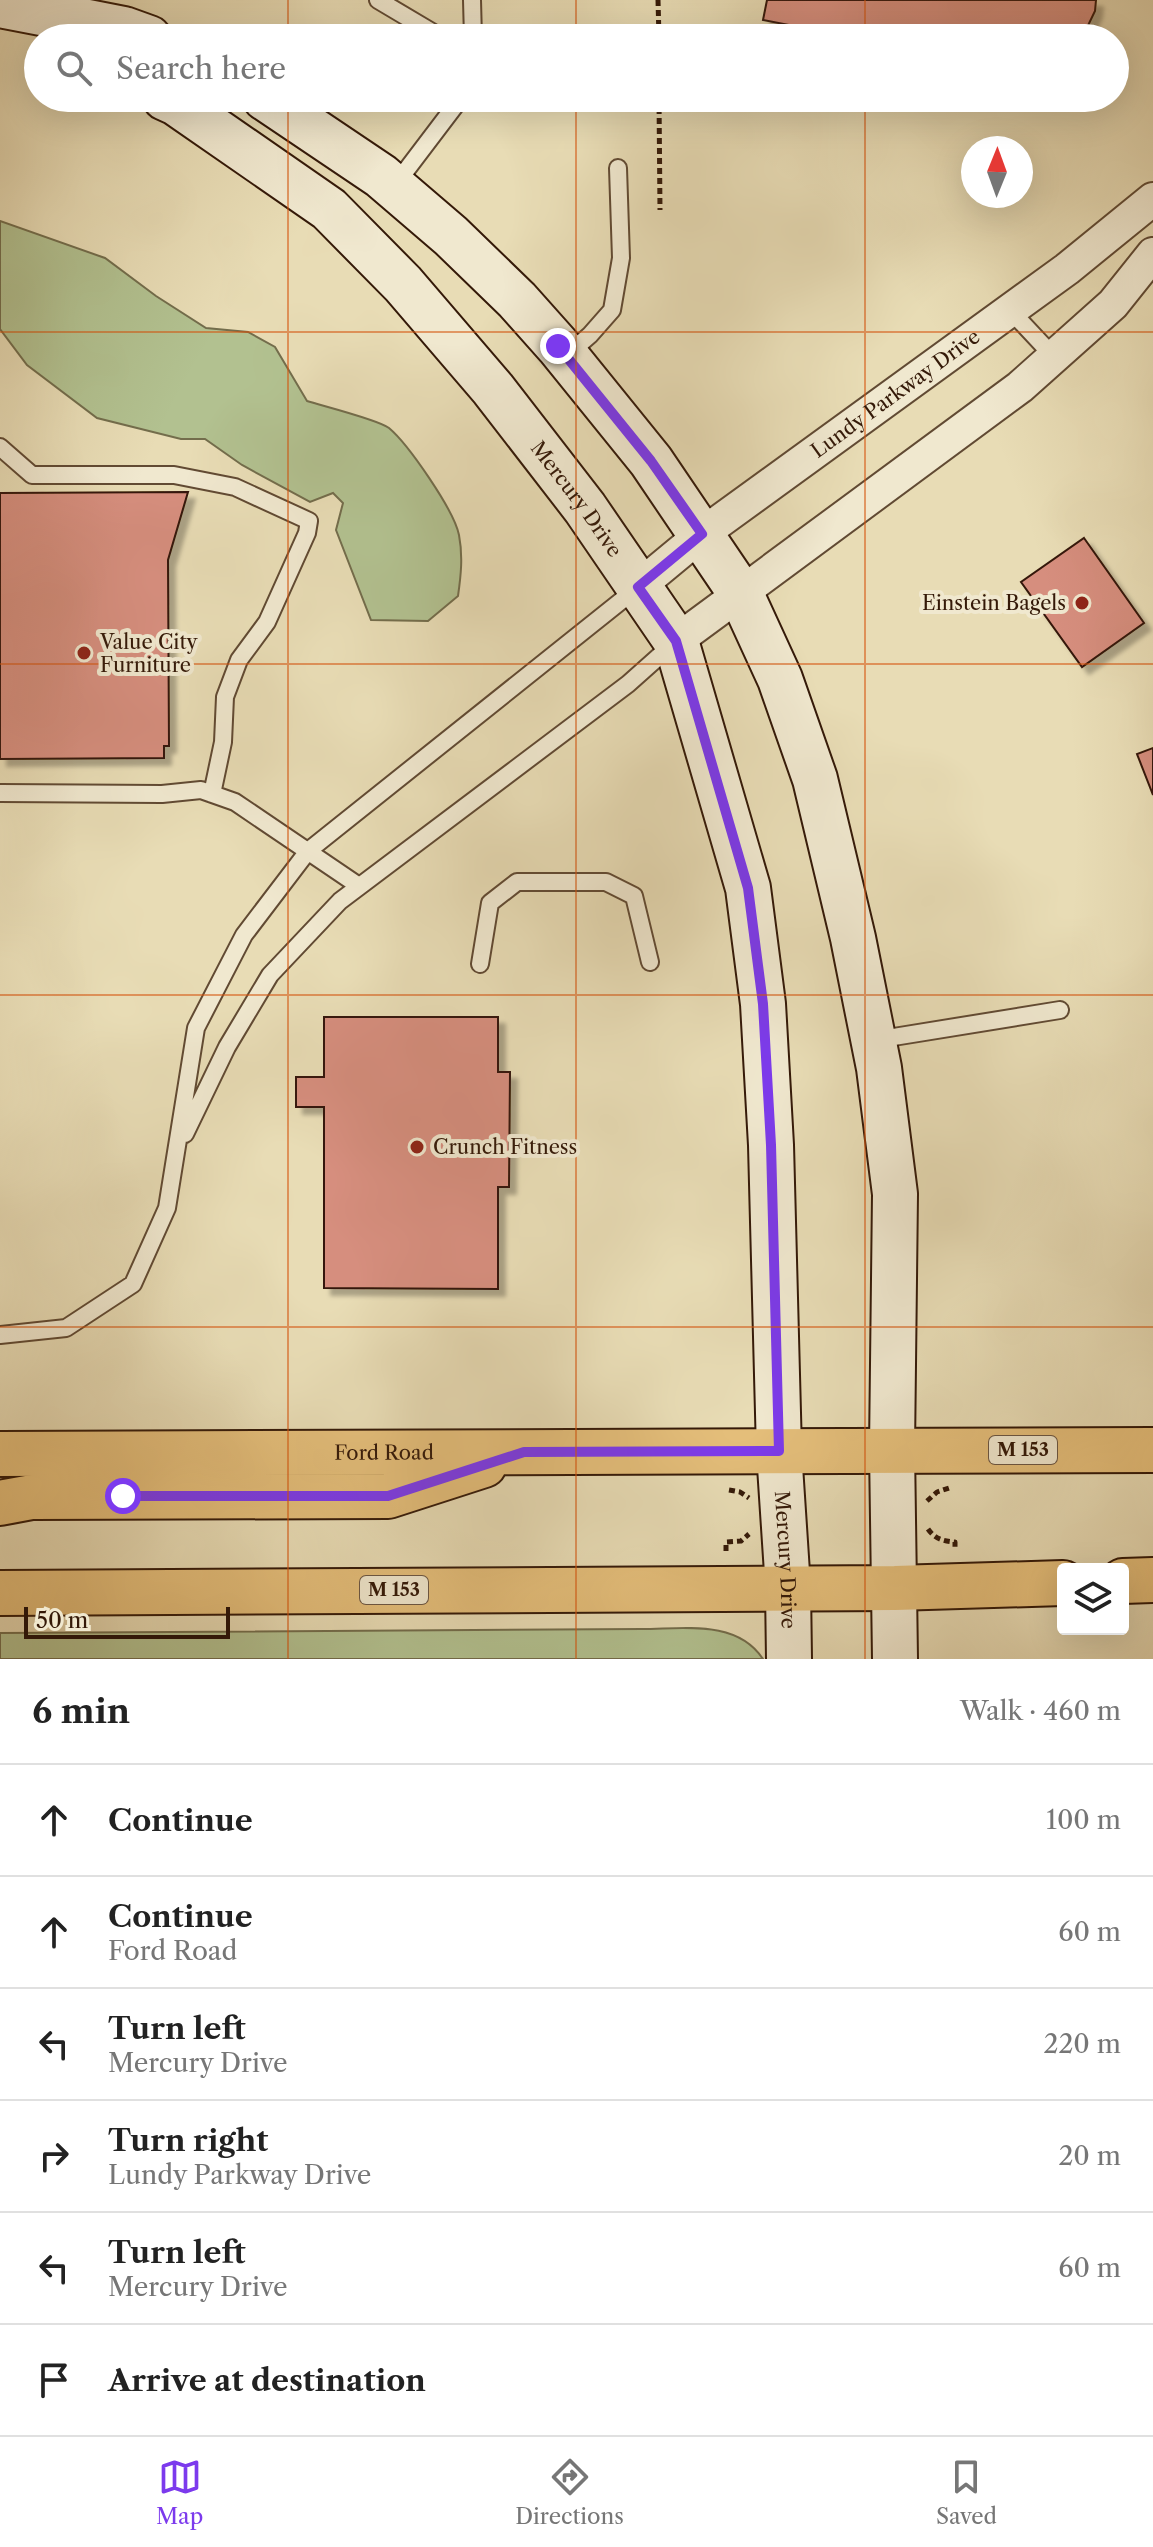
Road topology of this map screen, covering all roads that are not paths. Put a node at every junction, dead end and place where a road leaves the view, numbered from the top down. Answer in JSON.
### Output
{"nodes":[{"id":1,"x":378,"y":0,"type":"edge"},
{"id":2,"x":472,"y":0,"type":"edge"},
{"id":3,"x":0,"y":5,"type":"edge"},
{"id":4,"x":0,"y":15,"type":"edge"},
{"id":5,"x":98,"y":24,"type":"edge"},
{"id":6,"x":418,"y":24,"type":"edge"},
{"id":7,"x":473,"y":24,"type":"edge"},
{"id":8,"x":24,"y":28,"type":"edge"},
{"id":9,"x":189,"y":112,"type":"edge"},
{"id":10,"x":287,"y":112,"type":"edge"},
{"id":11,"x":450,"y":112,"type":"edge"},
{"id":12,"x":618,"y":168,"type":"dead end"},
{"id":13,"x":394,"y":187,"type":"junction"},
{"id":14,"x":1153,"y":199,"type":"edge"},
{"id":15,"x":1153,"y":254,"type":"edge"},
{"id":16,"x":1010,"y":310,"type":"junction"},
{"id":17,"x":566,"y":356,"type":"junction"},
{"id":18,"x":1054,"y":357,"type":"junction"},
{"id":19,"x":0,"y":447,"type":"edge"},
{"id":20,"x":702,"y":534,"type":"junction"},
{"id":21,"x":638,"y":587,"type":"junction"},
{"id":22,"x":741,"y":594,"type":"junction"},
{"id":23,"x":676,"y":641,"type":"junction"},
{"id":24,"x":0,"y":793,"type":"edge"},
{"id":25,"x":212,"y":794,"type":"junction"},
{"id":26,"x":308,"y":851,"type":"junction"},
{"id":27,"x":359,"y":886,"type":"junction"},
{"id":28,"x":650,"y":962,"type":"dead end"},
{"id":29,"x":480,"y":964,"type":"dead end"},
{"id":30,"x":1060,"y":1010,"type":"dead end"},
{"id":31,"x":874,"y":1040,"type":"junction"},
{"id":32,"x":177,"y":1150,"type":"junction"},
{"id":33,"x":0,"y":1335,"type":"edge"},
{"id":34,"x":892,"y":1449,"type":"junction"},
{"id":35,"x":1153,"y":1450,"type":"edge"},
{"id":36,"x":779,"y":1451,"type":"junction"},
{"id":37,"x":524,"y":1452,"type":"junction"},
{"id":38,"x":0,"y":1454,"type":"edge"},
{"id":39,"x":0,"y":1503,"type":"edge"},
{"id":40,"x":1153,"y":1580,"type":"edge"},
{"id":41,"x":1129,"y":1581,"type":"edge"},
{"id":42,"x":1057,"y":1583,"type":"edge"},
{"id":43,"x":788,"y":1588,"type":"junction"},
{"id":44,"x":895,"y":1588,"type":"junction"},
{"id":45,"x":0,"y":1593,"type":"edge"},
{"id":46,"x":789,"y":1659,"type":"edge"},
{"id":47,"x":895,"y":1659,"type":"edge"}],
"edges":[{"from":1,"to":6,"type":"lane"},
{"from":2,"to":7,"type":"lane"},
{"from":3,"to":5,"type":"street"},
{"from":4,"to":8,"type":"street"},
{"from":9,"to":21,"type":"street","name":"Mercury Drive"},
{"from":10,"to":13,"type":"street"},
{"from":11,"to":13,"type":"lane"},
{"from":12,"to":17,"type":"lane"},
{"from":13,"to":17,"type":"street"},
{"from":14,"to":16,"type":"street","name":"Lundy Parkway Drive"},
{"from":15,"to":18,"type":"street"},
{"from":16,"to":18,"type":"lane"},
{"from":16,"to":20,"type":"street","name":"Lundy Parkway Drive"},
{"from":17,"to":20,"type":"street"},
{"from":18,"to":22,"type":"street"},
{"from":19,"to":25,"type":"lane"},
{"from":20,"to":21,"type":"street","name":"Lundy Parkway Drive"},
{"from":20,"to":22,"type":"street"},
{"from":21,"to":23,"type":"street","name":"Mercury Drive"},
{"from":21,"to":26,"type":"lane"},
{"from":22,"to":23,"type":"street"},
{"from":22,"to":31,"type":"street"},
{"from":23,"to":27,"type":"lane"},
{"from":23,"to":36,"type":"street","name":"Mercury Drive"},
{"from":24,"to":25,"type":"lane"},
{"from":25,"to":26,"type":"lane"},
{"from":26,"to":27,"type":"lane"},
{"from":26,"to":32,"type":"lane"},
{"from":27,"to":32,"type":"lane"},
{"from":28,"to":29,"type":"lane"},
{"from":30,"to":31,"type":"lane"},
{"from":31,"to":34,"type":"street"},
{"from":32,"to":33,"type":"lane"},
{"from":34,"to":35,"type":"main road","name":"Ford Road","number":"M 153"},
{"from":34,"to":36,"type":"main road","name":"Ford Road","number":"M 153"},
{"from":34,"to":44,"type":"street"},
{"from":36,"to":37,"type":"main road","name":"Ford Road","number":"M 153"},
{"from":36,"to":43,"type":"street","name":"Mercury Drive"},
{"from":37,"to":38,"type":"main road","name":"Ford Road","number":"M 153"},
{"from":37,"to":39,"type":"main road"},
{"from":40,"to":41,"type":"main road"},
{"from":42,"to":44,"type":"main road","number":"M 153"},
{"from":43,"to":44,"type":"main road","number":"M 153"},
{"from":43,"to":45,"type":"main road","number":"M 153"},
{"from":43,"to":46,"type":"street","name":"Mercury Drive"},
{"from":44,"to":47,"type":"street"}]}
